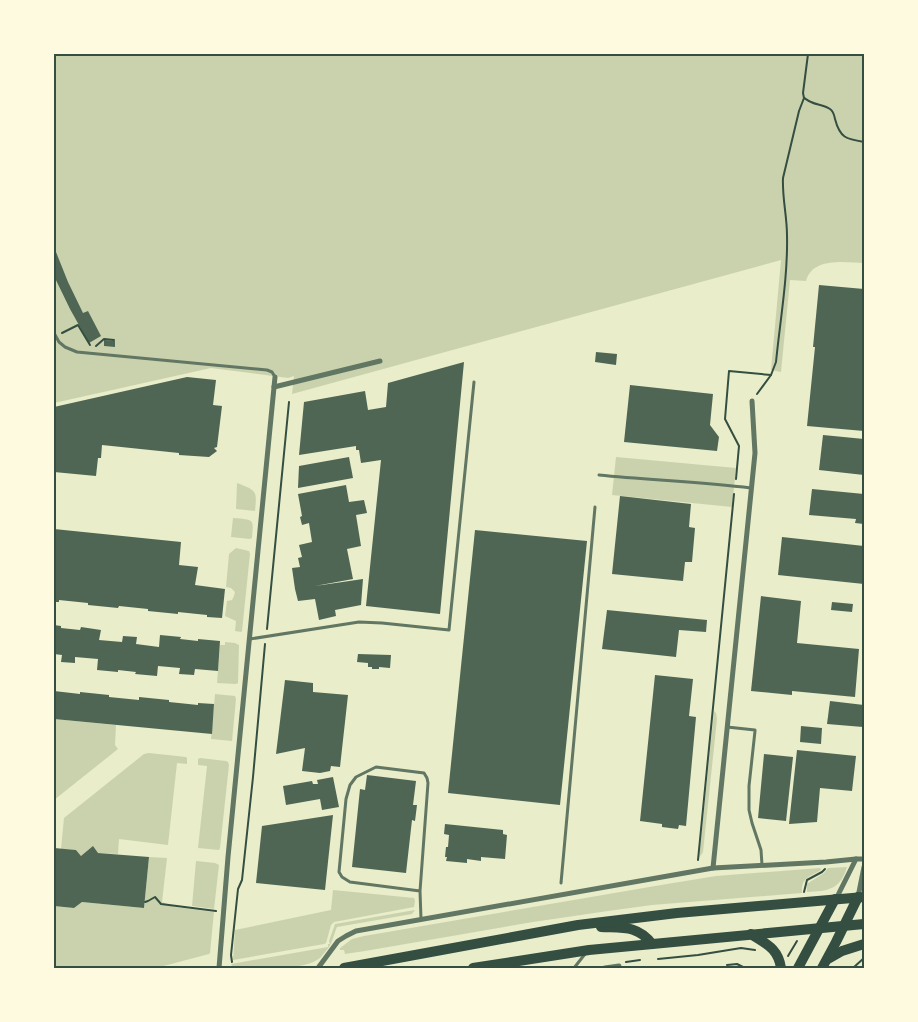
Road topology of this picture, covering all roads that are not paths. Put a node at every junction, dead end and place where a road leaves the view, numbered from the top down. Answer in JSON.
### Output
{"nodes":[{"id":1,"x":55,"y":335,"type":"edge"},
{"id":2,"x":380,"y":361,"type":"dead end"},
{"id":3,"x":275,"y":377,"type":"joint"},
{"id":4,"x":474,"y":382,"type":"dead end"},
{"id":5,"x":274,"y":387,"type":"junction"},
{"id":6,"x":752,"y":401,"type":"road end"},
{"id":7,"x":599,"y":474,"type":"dead end"},
{"id":8,"x":751,"y":488,"type":"junction"},
{"id":9,"x":595,"y":507,"type":"dead end"},
{"id":10,"x":250,"y":639,"type":"junction"},
{"id":11,"x":727,"y":727,"type":"junction"},
{"id":12,"x":856,"y":859,"type":"junction"},
{"id":13,"x":864,"y":859,"type":"edge"},
{"id":14,"x":762,"y":866,"type":"junction"},
{"id":15,"x":864,"y":867,"type":"edge"},
{"id":16,"x":713,"y":868,"type":"junction"},
{"id":17,"x":562,"y":883,"type":"dead end"},
{"id":18,"x":420,"y":891,"type":"junction"},
{"id":19,"x":861,"y":897,"type":"edge"},
{"id":20,"x":835,"y":899,"type":"junction"},
{"id":21,"x":421,"y":920,"type":"junction"},
{"id":22,"x":864,"y":924,"type":"edge"},
{"id":23,"x":578,"y":925,"type":"junction"},
{"id":24,"x":844,"y":926,"type":"junction"},
{"id":25,"x":819,"y":928,"type":"junction"},
{"id":26,"x":751,"y":934,"type":"junction"},
{"id":27,"x":652,"y":944,"type":"junction"},
{"id":28,"x":864,"y":944,"type":"edge"},
{"id":29,"x":589,"y":950,"type":"junction"},
{"id":30,"x":621,"y":964,"type":"road end"},
{"id":31,"x":824,"y":964,"type":"edge"},
{"id":32,"x":783,"y":965,"type":"edge"},
{"id":33,"x":219,"y":968,"type":"edge"},
{"id":34,"x":318,"y":968,"type":"edge"},
{"id":35,"x":344,"y":968,"type":"edge"},
{"id":36,"x":473,"y":968,"type":"edge"},
{"id":37,"x":574,"y":968,"type":"edge"},
{"id":38,"x":605,"y":968,"type":"edge"},
{"id":39,"x":798,"y":968,"type":"edge"}],
"edges":[{"from":1,"to":3,"type":"lane"},
{"from":2,"to":5,"type":"street"},
{"from":3,"to":5,"type":"street"},
{"from":4,"to":10,"type":"lane"},
{"from":5,"to":10,"type":"street"},
{"from":6,"to":8,"type":"street"},
{"from":7,"to":8,"type":"lane"},
{"from":8,"to":11,"type":"street"},
{"from":9,"to":17,"type":"lane"},
{"from":10,"to":33,"type":"street"},
{"from":11,"to":14,"type":"lane"},
{"from":11,"to":16,"type":"street"},
{"from":12,"to":13,"type":"street"},
{"from":12,"to":14,"type":"street"},
{"from":12,"to":20,"type":"street"},
{"from":14,"to":16,"type":"street"},
{"from":15,"to":19,"type":"street"},
{"from":16,"to":21,"type":"street"},
{"from":18,"to":18,"type":"lane"},
{"from":18,"to":21,"type":"lane"},
{"from":19,"to":20,"type":"main road"},
{"from":19,"to":24,"type":"main road"},
{"from":20,"to":23,"type":"main road"},
{"from":20,"to":25,"type":"main road"},
{"from":21,"to":34,"type":"street"},
{"from":22,"to":24,"type":"main road"},
{"from":23,"to":27,"type":"main road"},
{"from":23,"to":35,"type":"main road"},
{"from":24,"to":25,"type":"main road"},
{"from":24,"to":31,"type":"main road"},
{"from":25,"to":26,"type":"main road"},
{"from":25,"to":39,"type":"main road"},
{"from":26,"to":27,"type":"main road"},
{"from":26,"to":32,"type":"main road"},
{"from":27,"to":29,"type":"main road"},
{"from":28,"to":31,"type":"main road"},
{"from":29,"to":36,"type":"main road"},
{"from":29,"to":37,"type":"lane"},
{"from":30,"to":38,"type":"street"}]}
